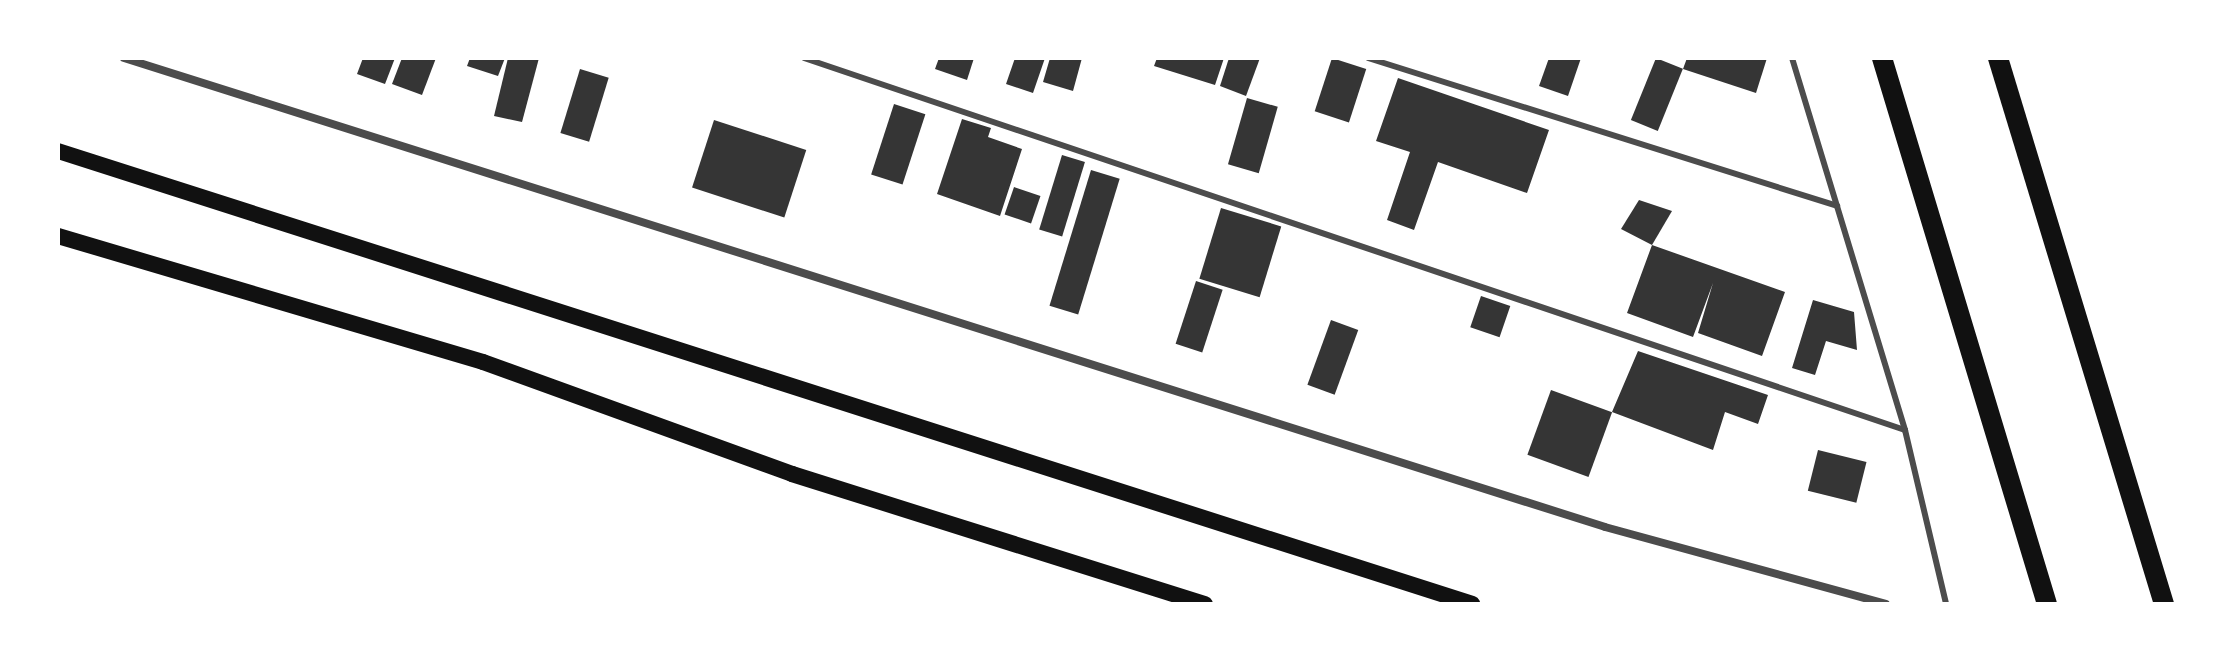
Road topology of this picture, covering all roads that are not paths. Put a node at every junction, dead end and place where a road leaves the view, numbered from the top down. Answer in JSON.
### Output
{"nodes":[{"id":1,"x":124,"y":58,"type":"edge"},
{"id":2,"x":804,"y":58,"type":"edge"},
{"id":3,"x":1368,"y":58,"type":"edge"},
{"id":4,"x":1792,"y":58,"type":"edge"},
{"id":5,"x":1882,"y":58,"type":"edge"},
{"id":6,"x":1998,"y":58,"type":"edge"},
{"id":7,"x":58,"y":151,"type":"edge"},
{"id":8,"x":1837,"y":206,"type":"junction"},
{"id":9,"x":58,"y":236,"type":"edge"},
{"id":10,"x":1905,"y":430,"type":"junction"},
{"id":11,"x":1205,"y":604,"type":"edge"},
{"id":12,"x":1472,"y":604,"type":"edge"},
{"id":13,"x":1886,"y":604,"type":"edge"},
{"id":14,"x":1946,"y":604,"type":"edge"},
{"id":15,"x":2047,"y":604,"type":"edge"},
{"id":16,"x":2164,"y":604,"type":"edge"}],
"edges":[{"from":1,"to":13,"type":"street"},
{"from":2,"to":10,"type":"lane"},
{"from":3,"to":8,"type":"lane"},
{"from":4,"to":8,"type":"lane"},
{"from":5,"to":15,"type":"main road"},
{"from":6,"to":16,"type":"main road"},
{"from":7,"to":12,"type":"main road"},
{"from":8,"to":10,"type":"lane"},
{"from":9,"to":11,"type":"main road"},
{"from":10,"to":14,"type":"lane"}]}
